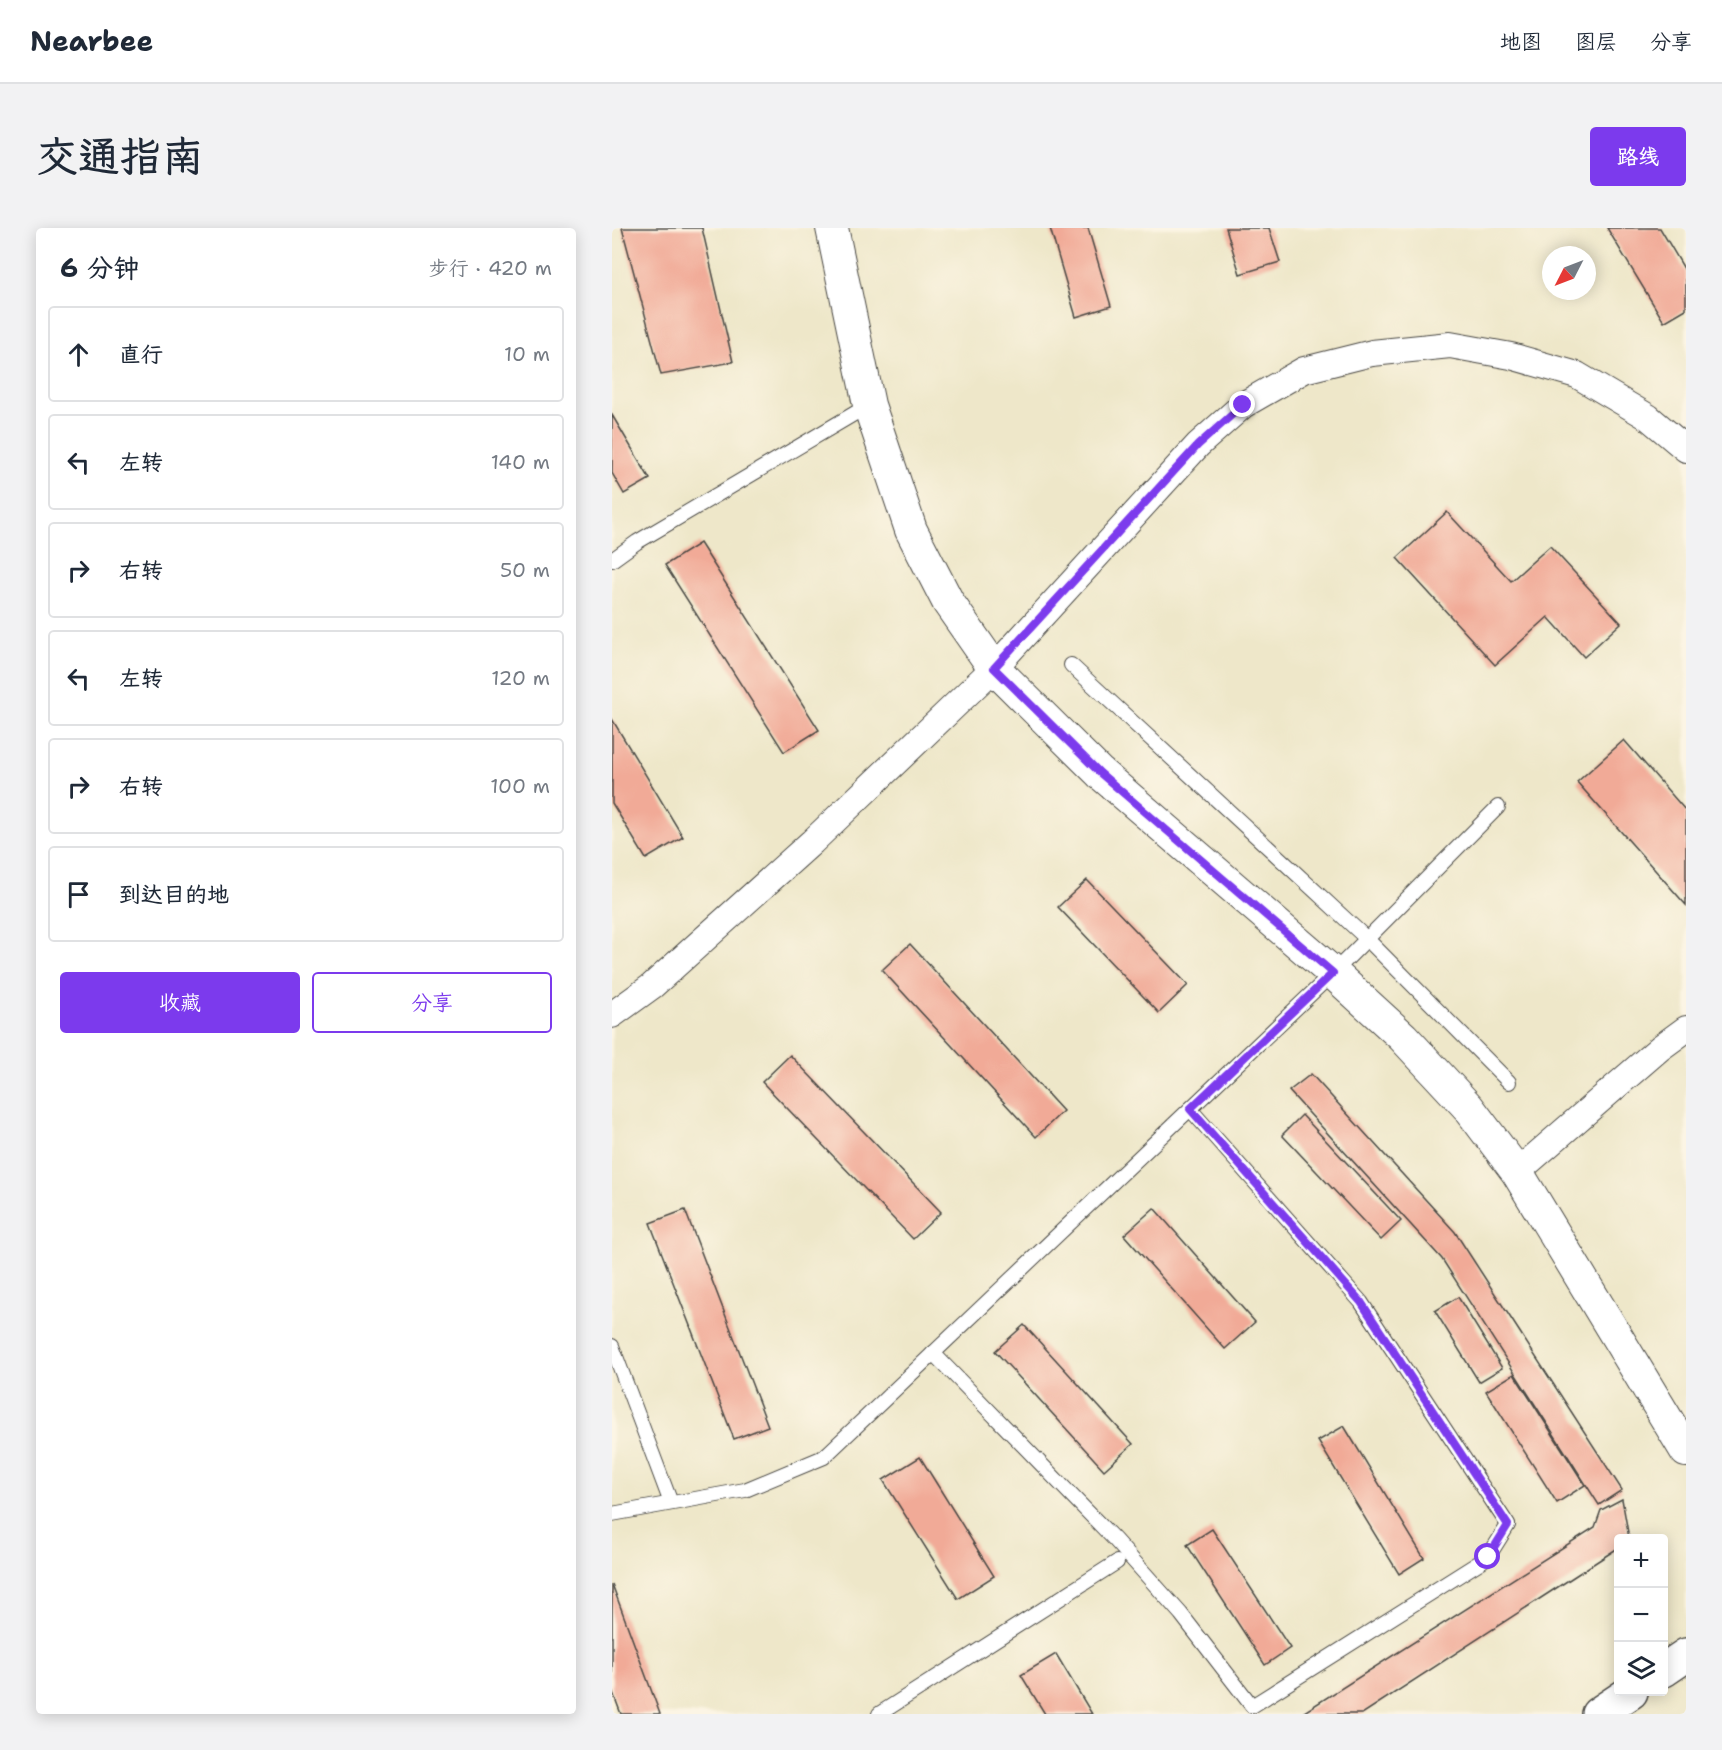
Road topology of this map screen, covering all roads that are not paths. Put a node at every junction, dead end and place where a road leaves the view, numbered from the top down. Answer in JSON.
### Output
{"nodes":[{"id":1,"x":832,"y":228,"type":"edge"},
{"id":2,"x":869,"y":405,"type":"junction"},
{"id":3,"x":1686,"y":449,"type":"edge"},
{"id":4,"x":612,"y":560,"type":"edge"},
{"id":5,"x":1071,"y":665,"type":"dead end"},
{"id":6,"x":994,"y":668,"type":"junction"},
{"id":7,"x":1498,"y":807,"type":"dead end"},
{"id":8,"x":1367,"y":939,"type":"junction"},
{"id":9,"x":1333,"y":973,"type":"junction"},
{"id":10,"x":612,"y":1016,"type":"edge"},
{"id":11,"x":1686,"y":1029,"type":"edge"},
{"id":12,"x":1509,"y":1082,"type":"dead end"},
{"id":13,"x":1190,"y":1109,"type":"junction"},
{"id":14,"x":1517,"y":1172,"type":"junction"},
{"id":15,"x":612,"y":1346,"type":"edge"},
{"id":16,"x":933,"y":1353,"type":"junction"},
{"id":17,"x":1686,"y":1451,"type":"edge"},
{"id":18,"x":671,"y":1503,"type":"junction"},
{"id":19,"x":612,"y":1514,"type":"edge"},
{"id":20,"x":1117,"y":1563,"type":"dead end"},
{"id":21,"x":1686,"y":1655,"type":"edge"},
{"id":22,"x":1668,"y":1667,"type":"edge"},
{"id":23,"x":1626,"y":1696,"type":"edge"},
{"id":24,"x":879,"y":1714,"type":"edge"},
{"id":25,"x":1598,"y":1714,"type":"edge"}],
"edges":[{"from":1,"to":2,"type":"street"},
{"from":2,"to":4,"type":"lane"},
{"from":2,"to":6,"type":"street"},
{"from":3,"to":6,"type":"street"},
{"from":5,"to":8,"type":"lane"},
{"from":6,"to":9,"type":"street"},
{"from":6,"to":10,"type":"street"},
{"from":7,"to":8,"type":"lane"},
{"from":8,"to":9,"type":"lane"},
{"from":8,"to":12,"type":"lane"},
{"from":9,"to":13,"type":"lane"},
{"from":9,"to":14,"type":"street"},
{"from":11,"to":14,"type":"street"},
{"from":13,"to":16,"type":"lane"},
{"from":13,"to":16,"type":"lane"},
{"from":14,"to":17,"type":"street"},
{"from":15,"to":18,"type":"lane"},
{"from":16,"to":18,"type":"lane"},
{"from":18,"to":19,"type":"lane"},
{"from":20,"to":24,"type":"lane"},
{"from":21,"to":22,"type":"main road"},
{"from":23,"to":25,"type":"main road"}]}
